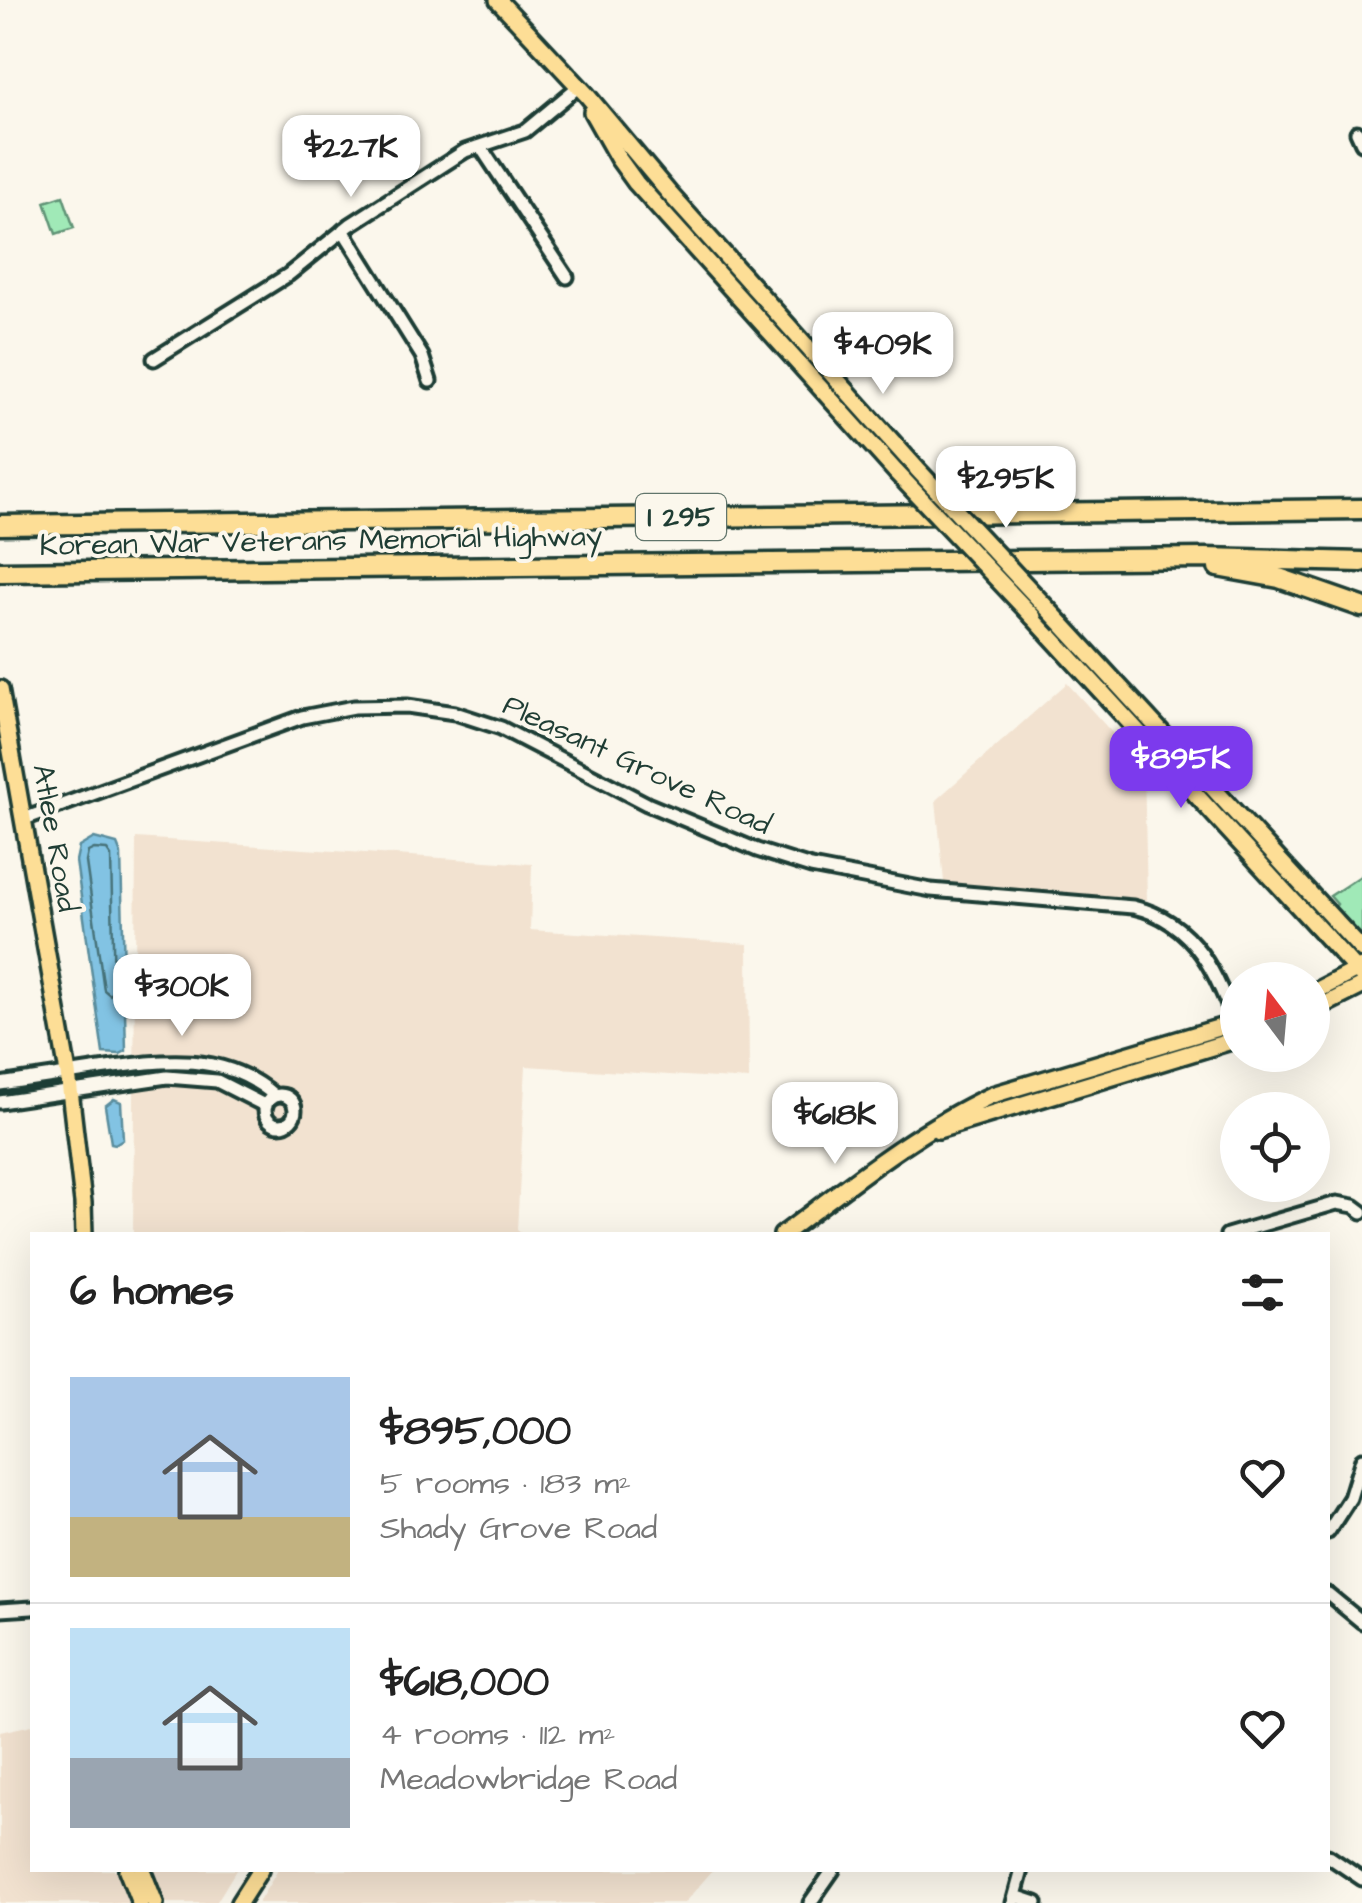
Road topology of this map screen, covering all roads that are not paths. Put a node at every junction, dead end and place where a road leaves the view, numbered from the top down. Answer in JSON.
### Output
{"nodes":[{"id":1,"x":498,"y":0,"type":"edge"},
{"id":2,"x":578,"y":87,"type":"junction"},
{"id":3,"x":480,"y":146,"type":"junction"},
{"id":4,"x":344,"y":230,"type":"junction"},
{"id":5,"x":568,"y":277,"type":"dead end"},
{"id":6,"x":799,"y":336,"type":"junction"},
{"id":7,"x":785,"y":348,"type":"junction"},
{"id":8,"x":154,"y":359,"type":"dead end"},
{"id":9,"x":430,"y":381,"type":"dead end"},
{"id":10,"x":1362,"y":500,"type":"edge"},
{"id":11,"x":1312,"y":508,"type":"junction"},
{"id":12,"x":1362,"y":508,"type":"edge"},
{"id":13,"x":0,"y":526,"type":"edge"},
{"id":14,"x":1174,"y":559,"type":"junction"},
{"id":15,"x":1362,"y":562,"type":"edge"},
{"id":16,"x":0,"y":572,"type":"edge"},
{"id":17,"x":1362,"y":607,"type":"edge"},
{"id":18,"x":0,"y":689,"type":"edge"},
{"id":19,"x":24,"y":820,"type":"junction"},
{"id":20,"x":1362,"y":950,"type":"edge"},
{"id":21,"x":1361,"y":975,"type":"edge"},
{"id":22,"x":1330,"y":986,"type":"edge"},
{"id":23,"x":1220,"y":992,"type":"edge"},
{"id":24,"x":1330,"y":998,"type":"edge"},
{"id":25,"x":1220,"y":1035,"type":"edge"},
{"id":26,"x":68,"y":1073,"type":"junction"},
{"id":27,"x":0,"y":1084,"type":"edge"},
{"id":28,"x":70,"y":1091,"type":"junction"},
{"id":29,"x":0,"y":1102,"type":"edge"},
{"id":30,"x":1358,"y":1209,"type":"edge"},
{"id":31,"x":84,"y":1232,"type":"edge"},
{"id":32,"x":786,"y":1232,"type":"edge"},
{"id":33,"x":1238,"y":1232,"type":"edge"},
{"id":34,"x":1362,"y":1459,"type":"edge"},
{"id":35,"x":1330,"y":1529,"type":"edge"},
{"id":36,"x":1330,"y":1596,"type":"edge"},
{"id":37,"x":30,"y":1608,"type":"edge"},
{"id":38,"x":0,"y":1610,"type":"edge"},
{"id":39,"x":1362,"y":1622,"type":"edge"},
{"id":40,"x":1330,"y":1857,"type":"edge"},
{"id":41,"x":128,"y":1872,"type":"edge"},
{"id":42,"x":143,"y":1872,"type":"edge"},
{"id":43,"x":259,"y":1872,"type":"edge"},
{"id":44,"x":832,"y":1872,"type":"edge"},
{"id":45,"x":1021,"y":1872,"type":"edge"},
{"id":46,"x":1362,"y":1879,"type":"edge"},
{"id":47,"x":1014,"y":1899,"type":"edge"},
{"id":48,"x":140,"y":1903,"type":"edge"},
{"id":49,"x":155,"y":1903,"type":"edge"},
{"id":50,"x":238,"y":1903,"type":"edge"},
{"id":51,"x":810,"y":1903,"type":"edge"},
{"id":52,"x":1036,"y":1903,"type":"edge"}],
"edges":[{"from":1,"to":2,"type":"main road"},
{"from":2,"to":3,"type":"street"},
{"from":2,"to":6,"type":"main road"},
{"from":2,"to":7,"type":"main road"},
{"from":3,"to":4,"type":"street"},
{"from":3,"to":5,"type":"street"},
{"from":4,"to":8,"type":"street"},
{"from":4,"to":9,"type":"street"},
{"from":6,"to":7,"type":"main road"},
{"from":6,"to":20,"type":"main road","bridge":true},
{"from":7,"to":21,"type":"main road","bridge":true},
{"from":10,"to":11,"type":"highway"},
{"from":11,"to":12,"type":"highway","name":"Korean War Veterans Memorial Highway","number":"I 295"},
{"from":11,"to":13,"type":"highway","name":"Korean War Veterans Memorial Highway","number":"I 295"},
{"from":14,"to":15,"type":"highway","name":"Korean War Veterans Memorial Highway","number":"I 295"},
{"from":14,"to":16,"type":"highway","name":"Korean War Veterans Memorial Highway","number":"I 295"},
{"from":14,"to":17,"type":"highway"},
{"from":18,"to":19,"type":"main road","name":"Atlee Road"},
{"from":19,"to":23,"type":"street","name":"Pleasant Grove Road"},
{"from":19,"to":26,"type":"main road","name":"Atlee Road"},
{"from":21,"to":22,"type":"main road"},
{"from":21,"to":24,"type":"main road"},
{"from":25,"to":32,"type":"main road"},
{"from":26,"to":27,"type":"street"},
{"from":26,"to":28,"type":"main road","name":"Atlee Road"},
{"from":26,"to":28,"type":"street"},
{"from":28,"to":29,"type":"street"},
{"from":28,"to":31,"type":"main road","name":"Atlee Road"},
{"from":30,"to":33,"type":"street"},
{"from":34,"to":35,"type":"street"},
{"from":36,"to":39,"type":"street"},
{"from":37,"to":38,"type":"street"},
{"from":40,"to":46,"type":"street"},
{"from":41,"to":48,"type":"main road"},
{"from":42,"to":49,"type":"main road"},
{"from":43,"to":50,"type":"main road"},
{"from":44,"to":51,"type":"street"},
{"from":45,"to":47,"type":"street"},
{"from":47,"to":52,"type":"street"}]}
